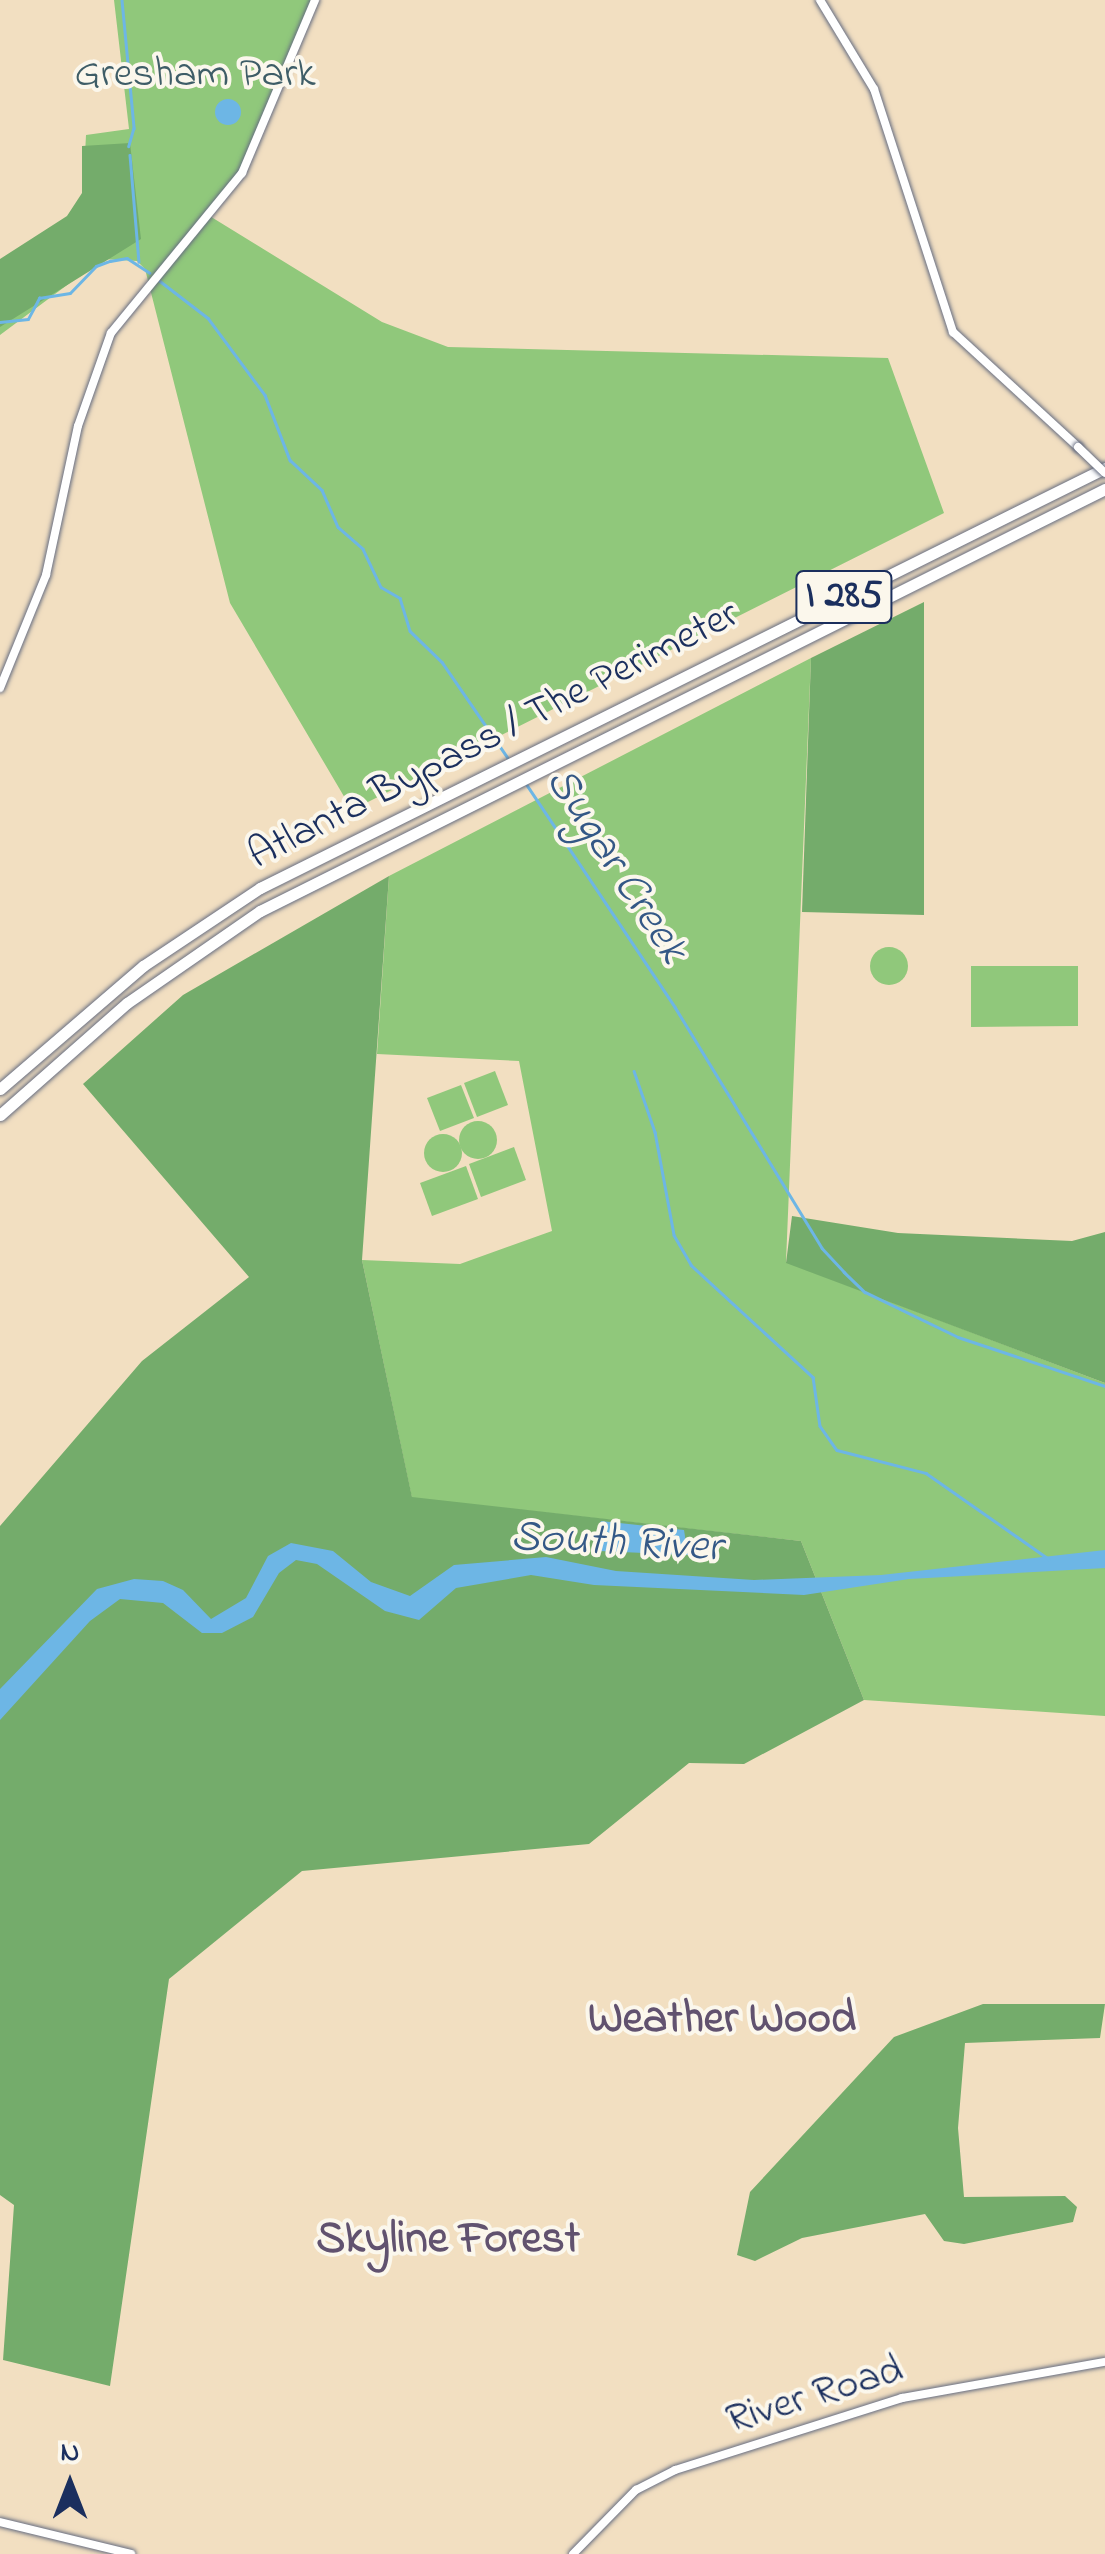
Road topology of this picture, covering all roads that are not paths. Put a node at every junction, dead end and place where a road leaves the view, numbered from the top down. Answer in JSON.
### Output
{"nodes":[{"id":1,"x":315,"y":0,"type":"edge"},
{"id":2,"x":820,"y":0,"type":"edge"},
{"id":3,"x":1105,"y":470,"type":"edge"},
{"id":4,"x":1105,"y":489,"type":"edge"},
{"id":5,"x":0,"y":688,"type":"edge"},
{"id":6,"x":0,"y":1088,"type":"edge"},
{"id":7,"x":0,"y":1114,"type":"edge"},
{"id":8,"x":1105,"y":2362,"type":"edge"},
{"id":9,"x":0,"y":2522,"type":"edge"},
{"id":10,"x":131,"y":2554,"type":"edge"},
{"id":11,"x":572,"y":2554,"type":"edge"}],
"edges":[{"from":1,"to":5,"type":"street"},
{"from":2,"to":3,"type":"street","bridge":true},
{"from":3,"to":6,"type":"highway","name":"Atlanta Bypass / The Perimeter","number":"I 285"},
{"from":4,"to":7,"type":"highway","name":"Atlanta Bypass / The Perimeter","number":"I 285"},
{"from":8,"to":11,"type":"street","name":"River Road"},
{"from":9,"to":10,"type":"street"}]}
